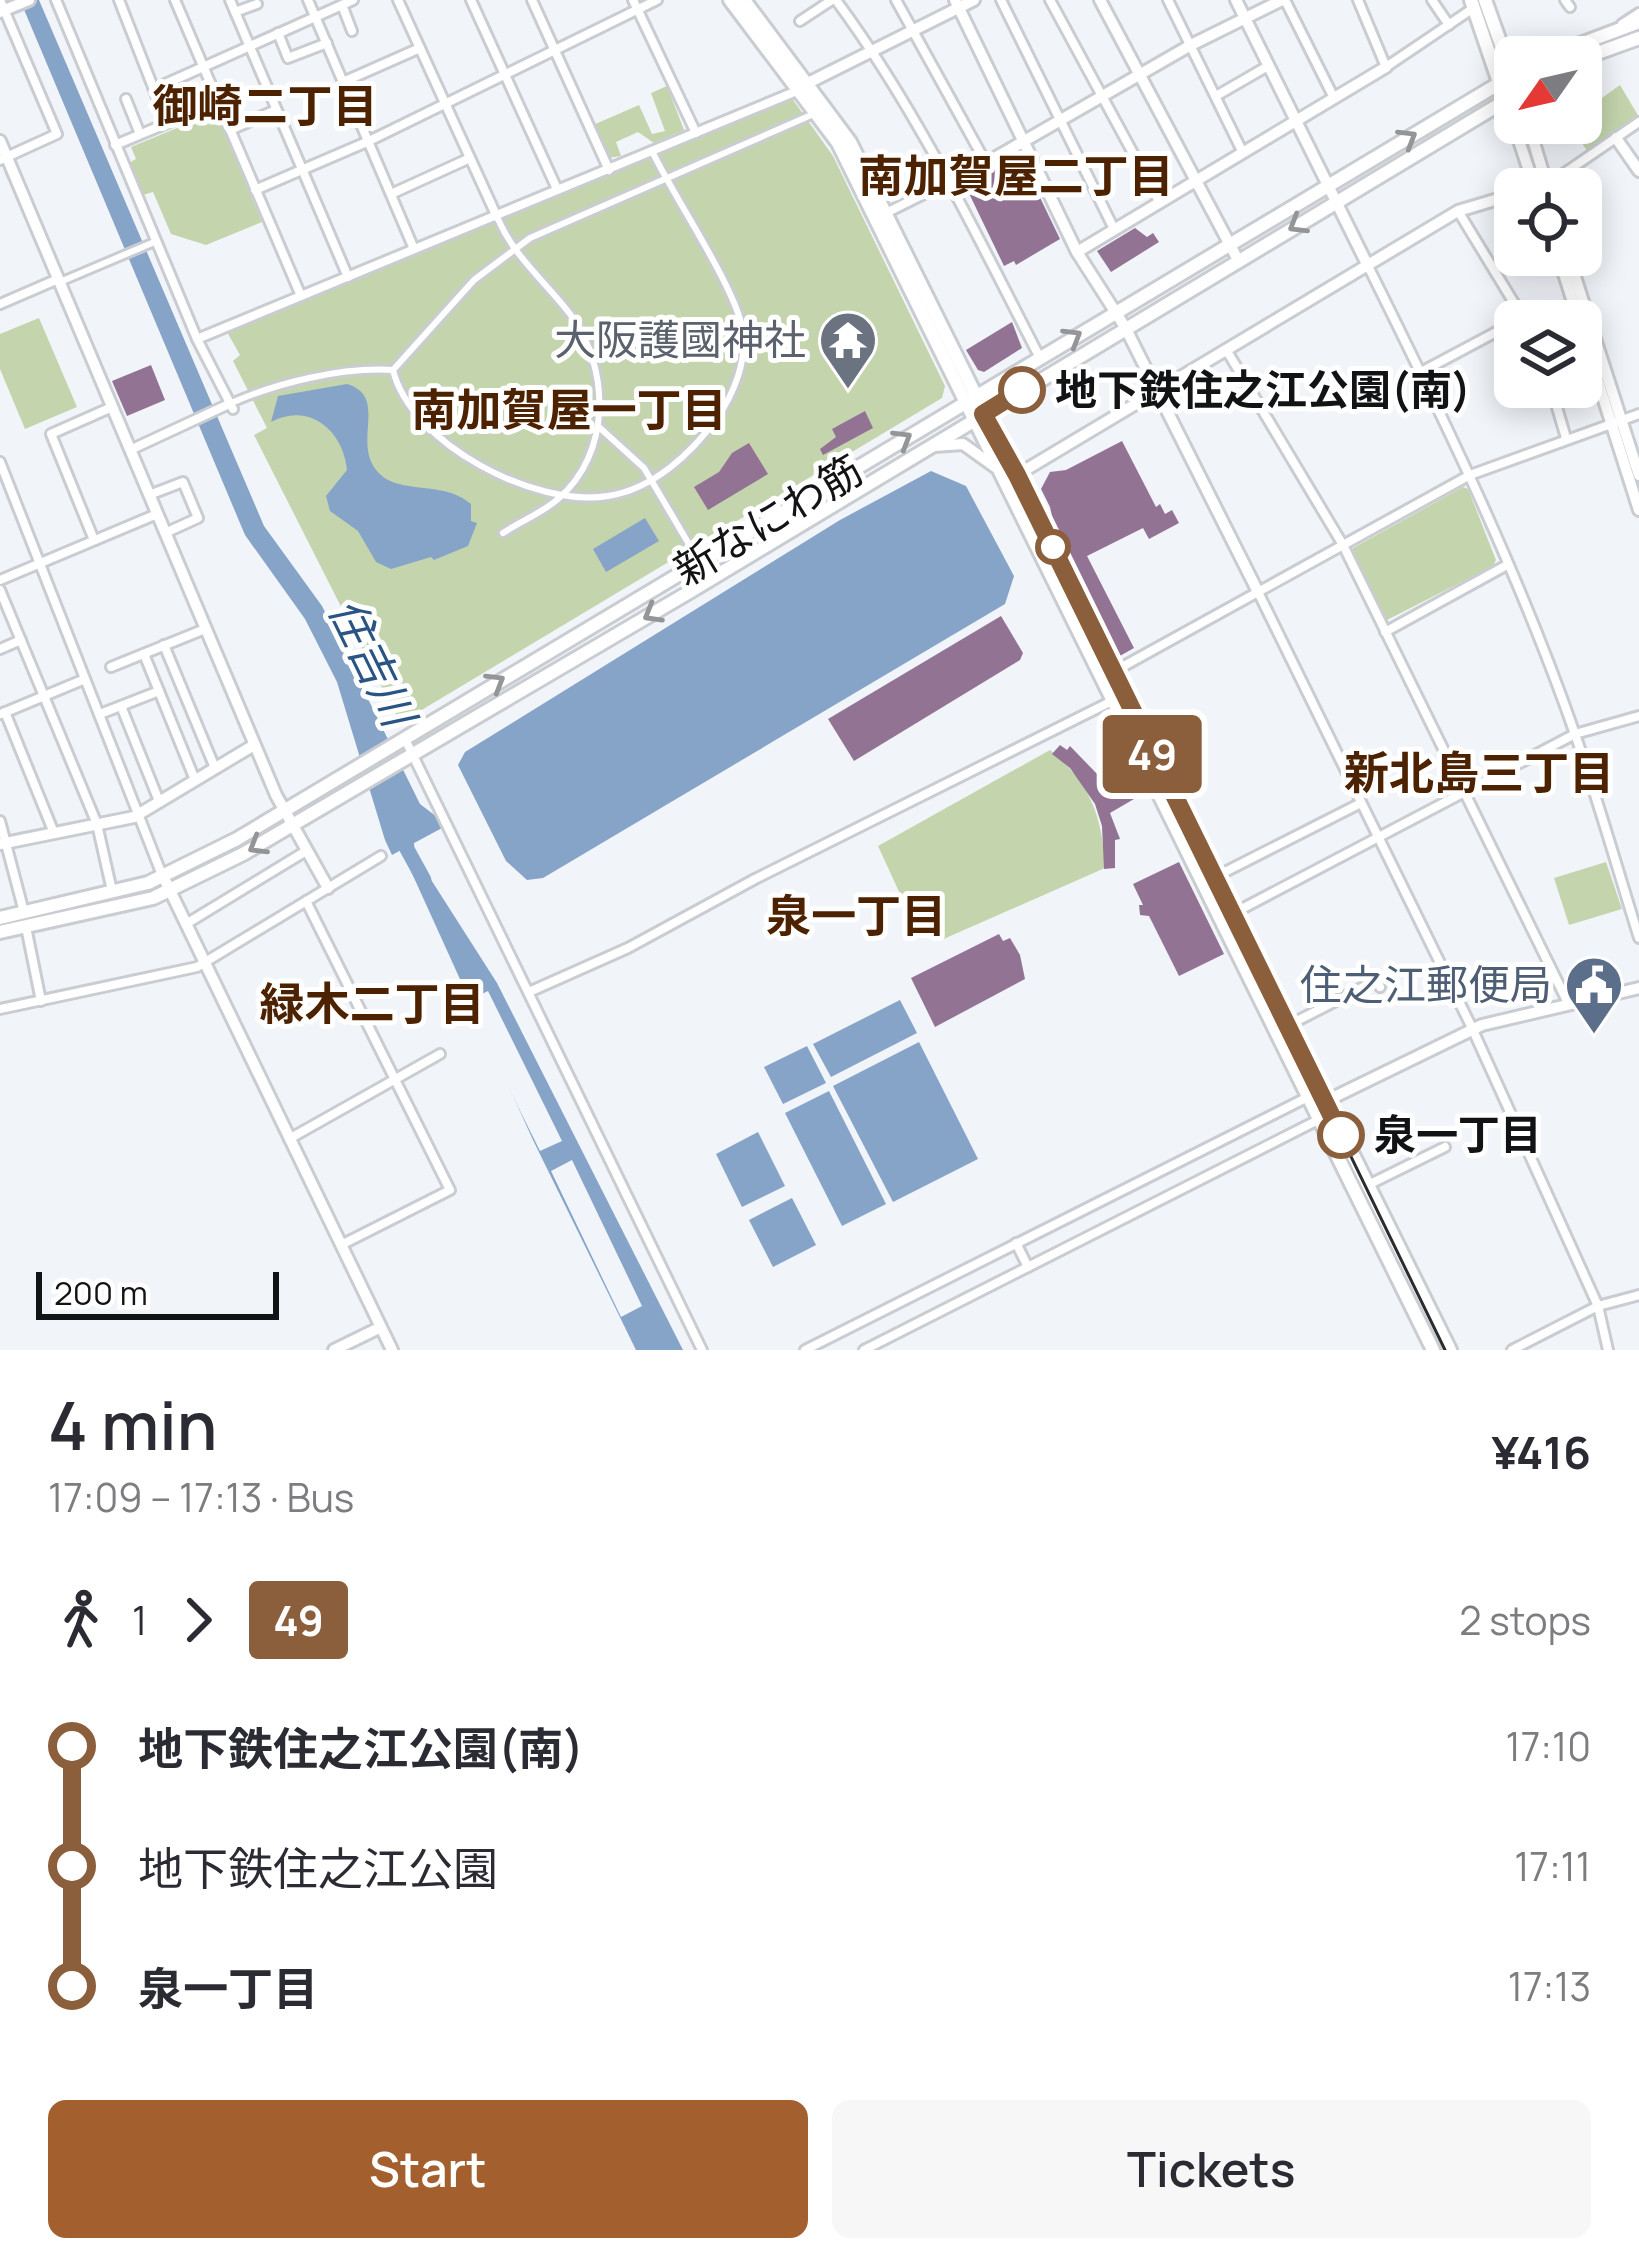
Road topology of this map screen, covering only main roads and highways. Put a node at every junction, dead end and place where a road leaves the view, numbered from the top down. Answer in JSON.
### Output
{"nodes":[{"id":1,"x":730,"y":0,"type":"edge"},
{"id":2,"x":744,"y":0,"type":"edge"},
{"id":3,"x":1477,"y":3,"type":"edge"},
{"id":4,"x":1639,"y":22,"type":"edge"},
{"id":5,"x":1598,"y":36,"type":"edge"},
{"id":6,"x":1639,"y":41,"type":"edge"},
{"id":7,"x":1494,"y":42,"type":"edge"},
{"id":8,"x":1602,"y":51,"type":"edge"},
{"id":9,"x":803,"y":87,"type":"junction"},
{"id":10,"x":1494,"y":88,"type":"edge"},
{"id":11,"x":1494,"y":108,"type":"edge"},
{"id":12,"x":968,"y":400,"type":"junction"},
{"id":13,"x":978,"y":418,"type":"junction"},
{"id":14,"x":0,"y":918,"type":"edge"},
{"id":15,"x":25,"y":920,"type":"junction"},
{"id":16,"x":0,"y":932,"type":"edge"},
{"id":17,"x":1433,"y":1350,"type":"edge"},
{"id":18,"x":1450,"y":1350,"type":"edge"}],
"edges":[{"from":1,"to":9,"type":"main road"},
{"from":2,"to":9,"type":"main road"},
{"from":3,"to":7,"type":"main road"},
{"from":4,"to":5,"type":"main road"},
{"from":6,"to":8,"type":"main road"},
{"from":9,"to":12,"type":"main road"},
{"from":12,"to":10,"type":"main road","name":"新なにわ筋","one_way":true},
{"from":11,"to":13,"type":"main road","name":"新なにわ筋","one_way":true},
{"from":12,"to":13,"type":"main road"},
{"from":15,"to":12,"type":"main road","name":"新なにわ筋","one_way":true},
{"from":13,"to":15,"type":"main road","name":"新なにわ筋","one_way":true},
{"from":13,"to":17,"type":"main road"},
{"from":13,"to":18,"type":"main road"},
{"from":14,"to":15,"type":"main road","name":"新なにわ筋"},
{"from":15,"to":16,"type":"main road","name":"新なにわ筋"}]}
